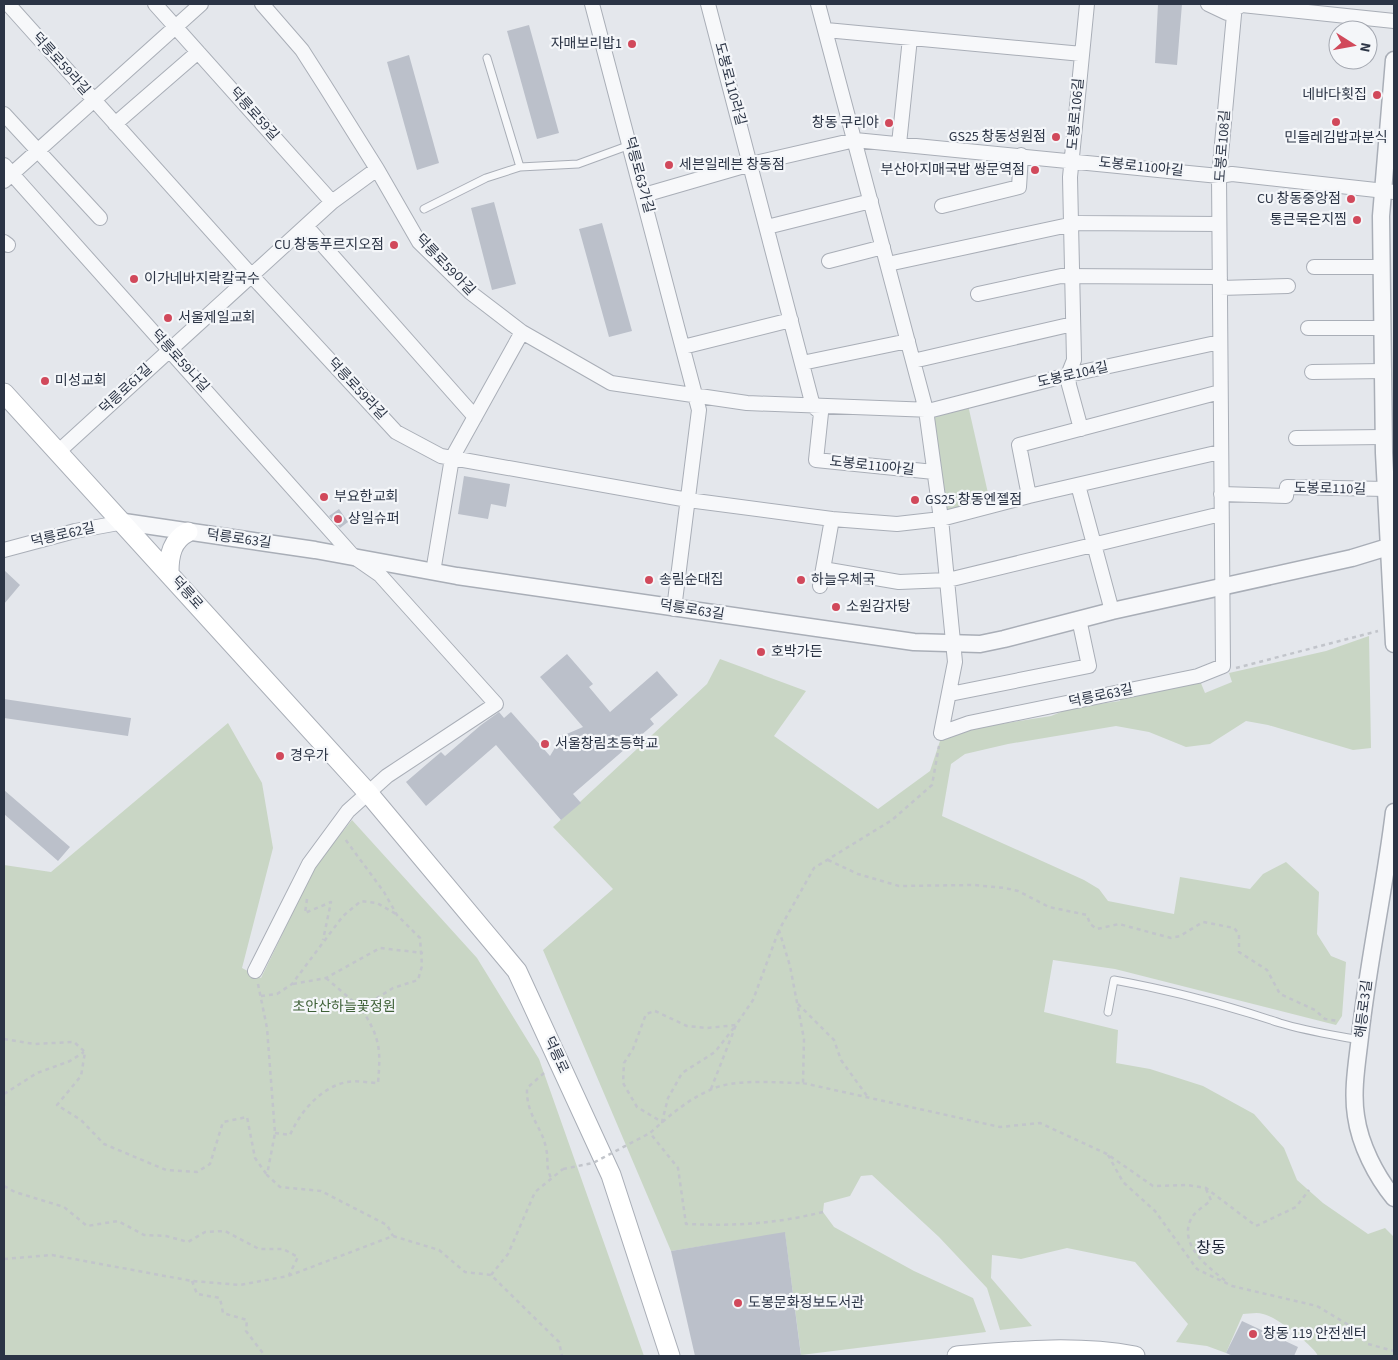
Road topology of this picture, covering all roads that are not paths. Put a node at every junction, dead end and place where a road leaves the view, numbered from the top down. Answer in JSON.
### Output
{"nodes":[{"id":1,"x":8,"y":4,"type":"edge"},
{"id":2,"x":155,"y":4,"type":"edge"},
{"id":3,"x":200,"y":4,"type":"edge"},
{"id":4,"x":262,"y":4,"type":"edge"},
{"id":5,"x":592,"y":4,"type":"edge"},
{"id":6,"x":708,"y":4,"type":"edge"},
{"id":7,"x":818,"y":4,"type":"edge"},
{"id":8,"x":1086,"y":4,"type":"edge"},
{"id":9,"x":1208,"y":4,"type":"edge"},
{"id":10,"x":1235,"y":7,"type":"edge"},
{"id":11,"x":1394,"y":21,"type":"edge"},
{"id":12,"x":176,"y":26,"type":"junction"},
{"id":13,"x":826,"y":30,"type":"junction"},
{"id":14,"x":910,"y":38,"type":"junction"},
{"id":15,"x":198,"y":52,"type":"junction"},
{"id":16,"x":1082,"y":54,"type":"junction"},
{"id":17,"x":487,"y":58,"type":"dead end"},
{"id":18,"x":1394,"y":60,"type":"edge"},
{"id":19,"x":94,"y":100,"type":"junction"},
{"id":20,"x":4,"y":114,"type":"edge"},
{"id":21,"x":115,"y":124,"type":"junction"},
{"id":22,"x":855,"y":140,"type":"junction"},
{"id":23,"x":899,"y":144,"type":"junction"},
{"id":24,"x":631,"y":145,"type":"junction"},
{"id":25,"x":38,"y":150,"type":"junction"},
{"id":26,"x":1021,"y":155,"type":"junction"},
{"id":27,"x":1072,"y":160,"type":"junction"},
{"id":28,"x":751,"y":164,"type":"junction"},
{"id":29,"x":520,"y":167,"type":"junction"},
{"id":30,"x":378,"y":169,"type":"junction"},
{"id":31,"x":6,"y":173,"type":"edge"},
{"id":32,"x":1219,"y":176,"type":"junction"},
{"id":33,"x":1388,"y":191,"type":"edge"},
{"id":34,"x":644,"y":195,"type":"junction"},
{"id":35,"x":871,"y":201,"type":"junction"},
{"id":36,"x":332,"y":202,"type":"junction"},
{"id":37,"x":942,"y":206,"type":"dead end"},
{"id":38,"x":424,"y":209,"type":"dead end"},
{"id":39,"x":100,"y":218,"type":"dead end"},
{"id":40,"x":1220,"y":224,"type":"junction"},
{"id":41,"x":1071,"y":225,"type":"junction"},
{"id":42,"x":306,"y":226,"type":"junction"},
{"id":43,"x":767,"y":227,"type":"junction"},
{"id":44,"x":883,"y":247,"type":"junction"},
{"id":45,"x":829,"y":261,"type":"dead end"},
{"id":46,"x":888,"y":264,"type":"junction"},
{"id":47,"x":1314,"y":267,"type":"dead end"},
{"id":48,"x":1381,"y":267,"type":"junction"},
{"id":49,"x":251,"y":275,"type":"junction"},
{"id":50,"x":1072,"y":275,"type":"junction"},
{"id":51,"x":1220,"y":283,"type":"junction"},
{"id":52,"x":1288,"y":286,"type":"dead end"},
{"id":53,"x":978,"y":294,"type":"dead end"},
{"id":54,"x":791,"y":320,"type":"junction"},
{"id":55,"x":1073,"y":324,"type":"junction"},
{"id":56,"x":1308,"y":328,"type":"dead end"},
{"id":57,"x":1382,"y":328,"type":"junction"},
{"id":58,"x":522,"y":332,"type":"junction"},
{"id":59,"x":908,"y":341,"type":"junction"},
{"id":60,"x":1220,"y":342,"type":"junction"},
{"id":61,"x":683,"y":347,"type":"junction"},
{"id":62,"x":169,"y":349,"type":"junction"},
{"id":63,"x":913,"y":361,"type":"junction"},
{"id":64,"x":802,"y":363,"type":"junction"},
{"id":65,"x":1384,"y":371,"type":"junction"},
{"id":66,"x":1312,"y":372,"type":"dead end"},
{"id":67,"x":1068,"y":375,"type":"junction"},
{"id":68,"x":1220,"y":392,"type":"junction"},
{"id":69,"x":4,"y":393,"type":"edge"},
{"id":70,"x":696,"y":396,"type":"junction"},
{"id":71,"x":813,"y":406,"type":"junction"},
{"id":72,"x":1389,"y":407,"type":"edge"},
{"id":73,"x":926,"y":410,"type":"junction"},
{"id":74,"x":475,"y":417,"type":"junction"},
{"id":75,"x":1081,"y":429,"type":"junction"},
{"id":76,"x":1384,"y":437,"type":"junction"},
{"id":77,"x":1296,"y":438,"type":"dead end"},
{"id":78,"x":58,"y":452,"type":"junction"},
{"id":79,"x":1220,"y":452,"type":"junction"},
{"id":80,"x":452,"y":458,"type":"junction"},
{"id":81,"x":934,"y":472,"type":"junction"},
{"id":82,"x":1078,"y":485,"type":"junction"},
{"id":83,"x":1386,"y":489,"type":"junction"},
{"id":84,"x":1221,"y":494,"type":"junction"},
{"id":85,"x":1029,"y":496,"type":"junction"},
{"id":86,"x":688,"y":500,"type":"junction"},
{"id":87,"x":1221,"y":514,"type":"junction"},
{"id":88,"x":832,"y":519,"type":"junction"},
{"id":89,"x":941,"y":519,"type":"junction"},
{"id":90,"x":124,"y":522,"type":"junction"},
{"id":91,"x":188,"y":532,"type":"junction"},
{"id":92,"x":1094,"y":544,"type":"junction"},
{"id":93,"x":1391,"y":546,"type":"edge"},
{"id":94,"x":4,"y":550,"type":"edge"},
{"id":95,"x":354,"y":557,"type":"junction"},
{"id":96,"x":823,"y":569,"type":"junction"},
{"id":97,"x":169,"y":572,"type":"junction"},
{"id":98,"x":433,"y":572,"type":"junction"},
{"id":99,"x":948,"y":580,"type":"junction"},
{"id":100,"x":820,"y":586,"type":"dead end"},
{"id":101,"x":1221,"y":586,"type":"junction"},
{"id":102,"x":674,"y":608,"type":"junction"},
{"id":103,"x":1112,"y":611,"type":"junction"},
{"id":104,"x":1079,"y":619,"type":"junction"},
{"id":105,"x":1393,"y":628,"type":"edge"},
{"id":106,"x":952,"y":643,"type":"junction"},
{"id":107,"x":1394,"y":644,"type":"edge"},
{"id":108,"x":950,"y":694,"type":"junction"},
{"id":109,"x":369,"y":794,"type":"junction"},
{"id":110,"x":1394,"y":812,"type":"edge"},
{"id":111,"x":255,"y":970,"type":"road end"},
{"id":112,"x":1108,"y":1012,"type":"dead end"},
{"id":113,"x":1360,"y":1040,"type":"junction"},
{"id":114,"x":1394,"y":1198,"type":"edge"},
{"id":115,"x":670,"y":1356,"type":"edge"},
{"id":116,"x":957,"y":1356,"type":"edge"},
{"id":117,"x":1135,"y":1356,"type":"edge"}],
"edges":[{"from":1,"to":19,"type":"street","name":"덕릉로59라길"},
{"from":2,"to":12,"type":"street","name":"덕릉로59길"},
{"from":3,"to":12,"type":"street"},
{"from":4,"to":30,"type":"street","name":"덕릉로59아길"},
{"from":5,"to":24,"type":"street","name":"덕릉로63가길"},
{"from":6,"to":28,"type":"street","name":"도봉로110라길"},
{"from":7,"to":13,"type":"street"},
{"from":8,"to":16,"type":"street","name":"도봉로106길"},
{"from":9,"to":10,"type":"street"},
{"from":10,"to":11,"type":"street"},
{"from":10,"to":32,"type":"street","name":"도봉로108길"},
{"from":12,"to":15,"type":"street","name":"덕릉로59길"},
{"from":12,"to":19,"type":"street"},
{"from":13,"to":14,"type":"street"},
{"from":13,"to":22,"type":"street"},
{"from":14,"to":16,"type":"street"},
{"from":14,"to":23,"type":"street"},
{"from":15,"to":21,"type":"street"},
{"from":15,"to":36,"type":"street","name":"덕릉로59길"},
{"from":16,"to":27,"type":"street","name":"도봉로106길"},
{"from":17,"to":29,"type":"lane"},
{"from":18,"to":33,"type":"street","name":"도봉로110길"},
{"from":19,"to":21,"type":"street","name":"덕릉로59라길"},
{"from":19,"to":25,"type":"street"},
{"from":20,"to":25,"type":"street"},
{"from":21,"to":49,"type":"street","name":"덕릉로59라길"},
{"from":22,"to":23,"type":"street","name":"도봉로110아길"},
{"from":22,"to":28,"type":"street","name":"도봉로110아길"},
{"from":22,"to":35,"type":"street"},
{"from":23,"to":26,"type":"street","name":"도봉로110아길"},
{"from":24,"to":29,"type":"lane"},
{"from":24,"to":34,"type":"street","name":"덕릉로63가길"},
{"from":25,"to":31,"type":"street"},
{"from":25,"to":39,"type":"street"},
{"from":26,"to":27,"type":"street","name":"도봉로110아길"},
{"from":26,"to":37,"type":"street"},
{"from":27,"to":32,"type":"street","name":"도봉로110아길"},
{"from":27,"to":41,"type":"street","name":"도봉로106길"},
{"from":28,"to":34,"type":"street","name":"도봉로110아길"},
{"from":28,"to":43,"type":"street","name":"도봉로110아길"},
{"from":29,"to":38,"type":"lane"},
{"from":30,"to":36,"type":"street","name":"덕릉로61길"},
{"from":30,"to":58,"type":"street","name":"덕릉로59아길"},
{"from":31,"to":62,"type":"street","name":"덕릉로59나길"},
{"from":32,"to":33,"type":"street","name":"도봉로110아길"},
{"from":32,"to":40,"type":"street","name":"도봉로108길"},
{"from":33,"to":48,"type":"street","name":"도봉로110길"},
{"from":34,"to":61,"type":"street","name":"덕릉로63가길"},
{"from":35,"to":43,"type":"street"},
{"from":35,"to":44,"type":"street"},
{"from":36,"to":42,"type":"street","name":"덕릉로61길"},
{"from":40,"to":41,"type":"street"},
{"from":40,"to":51,"type":"street","name":"도봉로108길"},
{"from":41,"to":46,"type":"street"},
{"from":41,"to":50,"type":"street","name":"도봉로106길"},
{"from":42,"to":49,"type":"street","name":"덕릉로61길"},
{"from":42,"to":74,"type":"street"},
{"from":43,"to":54,"type":"street","name":"도봉로110아길"},
{"from":44,"to":45,"type":"street"},
{"from":44,"to":46,"type":"street"},
{"from":46,"to":59,"type":"street"},
{"from":47,"to":48,"type":"street"},
{"from":48,"to":57,"type":"street","name":"도봉로110길"},
{"from":49,"to":62,"type":"street","name":"덕릉로61길"},
{"from":49,"to":80,"type":"street","name":"덕릉로59라길"},
{"from":50,"to":51,"type":"street"},
{"from":50,"to":53,"type":"street"},
{"from":50,"to":55,"type":"street","name":"도봉로106길"},
{"from":51,"to":52,"type":"street"},
{"from":51,"to":60,"type":"street","name":"도봉로108길"},
{"from":54,"to":61,"type":"street"},
{"from":54,"to":64,"type":"street","name":"도봉로110아길"},
{"from":55,"to":63,"type":"street"},
{"from":55,"to":67,"type":"street","name":"도봉로106길"},
{"from":56,"to":57,"type":"street"},
{"from":57,"to":65,"type":"street","name":"도봉로110길"},
{"from":58,"to":70,"type":"street","name":"덕릉로59아길"},
{"from":58,"to":74,"type":"street"},
{"from":59,"to":63,"type":"street"},
{"from":59,"to":64,"type":"street"},
{"from":60,"to":67,"type":"street","name":"도봉로104길"},
{"from":60,"to":68,"type":"street","name":"도봉로108길"},
{"from":61,"to":70,"type":"street","name":"덕릉로63가길"},
{"from":62,"to":78,"type":"street","name":"덕릉로61길"},
{"from":62,"to":95,"type":"street","name":"덕릉로59나길"},
{"from":63,"to":73,"type":"street"},
{"from":64,"to":71,"type":"street","name":"도봉로110아길"},
{"from":65,"to":66,"type":"street"},
{"from":65,"to":72,"type":"street","name":"도봉로110길"},
{"from":67,"to":73,"type":"street","name":"도봉로104길"},
{"from":67,"to":75,"type":"street"},
{"from":68,"to":75,"type":"street"},
{"from":68,"to":79,"type":"street","name":"도봉로108길"},
{"from":69,"to":78,"type":"main road","name":"덕릉로"},
{"from":70,"to":71,"type":"street","name":"도봉로104길"},
{"from":70,"to":86,"type":"street","name":"덕릉로63가길"},
{"from":71,"to":73,"type":"street","name":"도봉로104길"},
{"from":71,"to":81,"type":"street","name":"도봉로110아길"},
{"from":72,"to":76,"type":"street","name":"도봉로110길"},
{"from":73,"to":81,"type":"street"},
{"from":74,"to":80,"type":"street"},
{"from":75,"to":85,"type":"street"},
{"from":76,"to":77,"type":"street"},
{"from":76,"to":83,"type":"street","name":"도봉로110길"},
{"from":78,"to":90,"type":"main road","name":"덕릉로"},
{"from":79,"to":82,"type":"street"},
{"from":79,"to":84,"type":"street","name":"도봉로108길"},
{"from":80,"to":86,"type":"street","name":"덕릉로59라길"},
{"from":80,"to":98,"type":"street"},
{"from":81,"to":89,"type":"street"},
{"from":82,"to":85,"type":"street"},
{"from":82,"to":92,"type":"street"},
{"from":83,"to":84,"type":"street","name":"도봉로110길"},
{"from":83,"to":93,"type":"street","name":"도봉로110길"},
{"from":84,"to":87,"type":"street","name":"도봉로108길"},
{"from":85,"to":89,"type":"street"},
{"from":86,"to":88,"type":"street"},
{"from":86,"to":102,"type":"street","name":"덕릉로63가길"},
{"from":87,"to":92,"type":"street"},
{"from":87,"to":101,"type":"street","name":"도봉로108길"},
{"from":88,"to":89,"type":"street"},
{"from":88,"to":96,"type":"street"},
{"from":89,"to":99,"type":"street"},
{"from":90,"to":91,"type":"street","name":"덕릉로63길"},
{"from":90,"to":94,"type":"street","name":"덕릉로62길"},
{"from":90,"to":97,"type":"main road","name":"덕릉로"},
{"from":91,"to":95,"type":"street","name":"덕릉로63길"},
{"from":91,"to":97,"type":"main road"},
{"from":92,"to":99,"type":"street"},
{"from":92,"to":103,"type":"street"},
{"from":93,"to":101,"type":"street","name":"덕릉로63길"},
{"from":93,"to":105,"type":"street"},
{"from":95,"to":98,"type":"street","name":"덕릉로63길"},
{"from":95,"to":109,"type":"street","name":"덕릉로63길"},
{"from":96,"to":99,"type":"street"},
{"from":96,"to":100,"type":"street"},
{"from":97,"to":109,"type":"main road","name":"덕릉로"},
{"from":98,"to":102,"type":"street","name":"덕릉로63길"},
{"from":99,"to":106,"type":"street"},
{"from":101,"to":103,"type":"street","name":"덕릉로63길"},
{"from":101,"to":108,"type":"street","name":"덕릉로63길"},
{"from":102,"to":106,"type":"street","name":"덕릉로63길"},
{"from":103,"to":104,"type":"street","name":"덕릉로63길"},
{"from":104,"to":106,"type":"street","name":"덕릉로63길"},
{"from":104,"to":108,"type":"street"},
{"from":105,"to":107,"type":"street"},
{"from":106,"to":108,"type":"street"},
{"from":109,"to":111,"type":"street"},
{"from":109,"to":115,"type":"main road","name":"덕릉로"},
{"from":110,"to":113,"type":"street","name":"해등로3길"},
{"from":112,"to":113,"type":"lane"},
{"from":113,"to":114,"type":"street","name":"해등로3길"},
{"from":116,"to":117,"type":"main road"}]}
